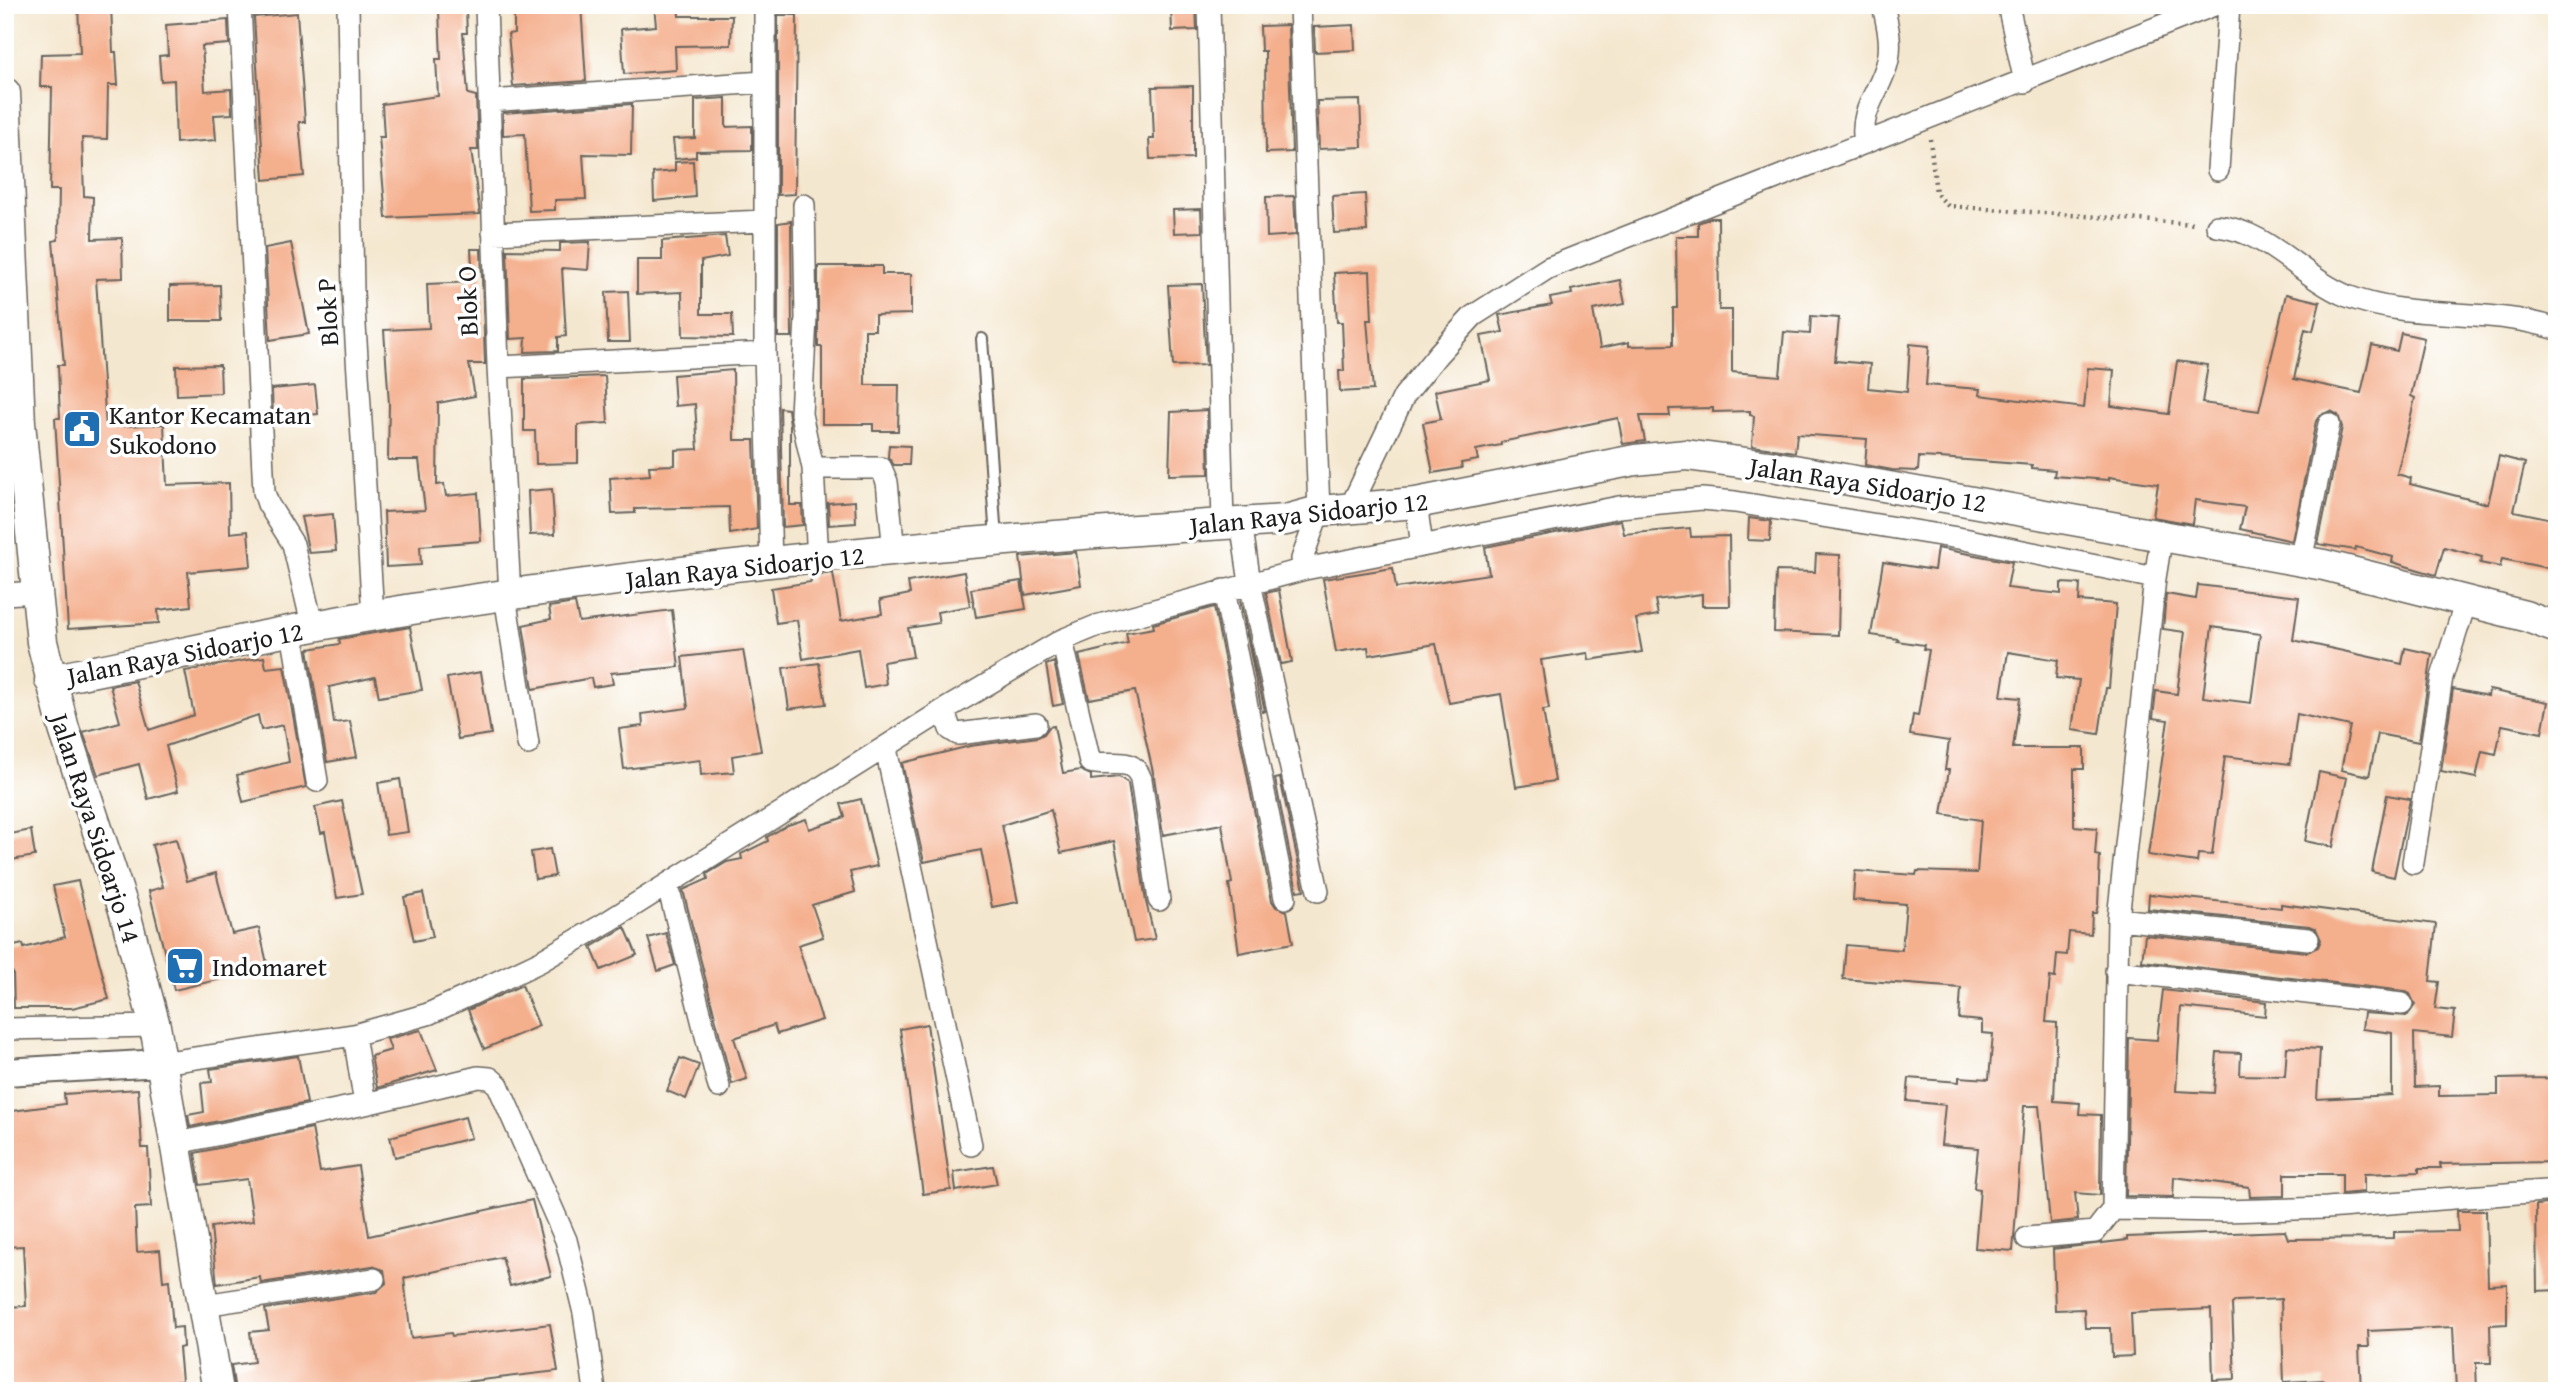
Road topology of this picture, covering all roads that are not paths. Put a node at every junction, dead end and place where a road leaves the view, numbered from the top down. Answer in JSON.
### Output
{"nodes":[{"id":1,"x":240,"y":5,"type":"edge"},
{"id":2,"x":348,"y":5,"type":"edge"},
{"id":3,"x":486,"y":5,"type":"edge"},
{"id":4,"x":765,"y":5,"type":"edge"},
{"id":5,"x":1209,"y":5,"type":"edge"},
{"id":6,"x":1300,"y":5,"type":"edge"},
{"id":7,"x":1883,"y":5,"type":"edge"},
{"id":8,"x":2008,"y":5,"type":"edge"},
{"id":9,"x":2214,"y":5,"type":"edge"},
{"id":10,"x":2229,"y":5,"type":"edge"},
{"id":11,"x":2184,"y":12,"type":"edge"},
{"id":12,"x":764,"y":82,"type":"junction"},
{"id":13,"x":2025,"y":82,"type":"junction"},
{"id":14,"x":5,"y":93,"type":"edge"},
{"id":15,"x":489,"y":101,"type":"junction"},
{"id":16,"x":6,"y":133,"type":"edge"},
{"id":17,"x":1865,"y":143,"type":"junction"},
{"id":18,"x":2218,"y":170,"type":"dead end"},
{"id":19,"x":804,"y":205,"type":"dead end"},
{"id":20,"x":764,"y":220,"type":"junction"},
{"id":21,"x":2217,"y":226,"type":"road end"},
{"id":22,"x":493,"y":233,"type":"junction"},
{"id":23,"x":2557,"y":329,"type":"edge"},
{"id":24,"x":982,"y":339,"type":"dead end"},
{"id":25,"x":765,"y":353,"type":"junction"},
{"id":26,"x":498,"y":366,"type":"junction"},
{"id":27,"x":13,"y":423,"type":"edge"},
{"id":28,"x":2329,"y":424,"type":"dead end"},
{"id":29,"x":813,"y":468,"type":"junction"},
{"id":30,"x":1350,"y":508,"type":"junction"},
{"id":31,"x":1317,"y":517,"type":"junction"},
{"id":32,"x":1419,"y":526,"type":"junction"},
{"id":33,"x":2161,"y":540,"type":"junction"},
{"id":34,"x":996,"y":542,"type":"junction"},
{"id":35,"x":1241,"y":547,"type":"junction"},
{"id":36,"x":894,"y":551,"type":"junction"},
{"id":37,"x":818,"y":559,"type":"junction"},
{"id":38,"x":2301,"y":561,"type":"junction"},
{"id":39,"x":771,"y":564,"type":"junction"},
{"id":40,"x":1305,"y":569,"type":"junction"},
{"id":41,"x":2156,"y":573,"type":"junction"},
{"id":42,"x":1224,"y":590,"type":"junction"},
{"id":43,"x":36,"y":592,"type":"junction"},
{"id":44,"x":5,"y":594,"type":"edge"},
{"id":45,"x":508,"y":595,"type":"junction"},
{"id":46,"x":2464,"y":606,"type":"junction"},
{"id":47,"x":373,"y":615,"type":"junction"},
{"id":48,"x":2557,"y":628,"type":"edge"},
{"id":49,"x":302,"y":630,"type":"junction"},
{"id":50,"x":1062,"y":640,"type":"junction"},
{"id":51,"x":50,"y":680,"type":"junction"},
{"id":52,"x":944,"y":710,"type":"junction"},
{"id":53,"x":1037,"y":724,"type":"dead end"},
{"id":54,"x":528,"y":744,"type":"dead end"},
{"id":55,"x":886,"y":749,"type":"junction"},
{"id":56,"x":317,"y":782,"type":"dead end"},
{"id":57,"x":2413,"y":863,"type":"dead end"},
{"id":58,"x":668,"y":886,"type":"junction"},
{"id":59,"x":1318,"y":891,"type":"dead end"},
{"id":60,"x":1285,"y":898,"type":"dead end"},
{"id":61,"x":1159,"y":900,"type":"dead end"},
{"id":62,"x":2118,"y":919,"type":"junction"},
{"id":63,"x":2308,"y":939,"type":"dead end"},
{"id":64,"x":2116,"y":971,"type":"junction"},
{"id":65,"x":2402,"y":1004,"type":"dead end"},
{"id":66,"x":5,"y":1029,"type":"edge"},
{"id":67,"x":354,"y":1035,"type":"junction"},
{"id":68,"x":158,"y":1044,"type":"junction"},
{"id":69,"x":5,"y":1072,"type":"edge"},
{"id":70,"x":719,"y":1087,"type":"dead end"},
{"id":71,"x":365,"y":1104,"type":"junction"},
{"id":72,"x":177,"y":1143,"type":"junction"},
{"id":73,"x":971,"y":1145,"type":"dead end"},
{"id":74,"x":2557,"y":1191,"type":"edge"},
{"id":75,"x":2113,"y":1209,"type":"junction"},
{"id":76,"x":2027,"y":1238,"type":"dead end"},
{"id":77,"x":374,"y":1279,"type":"dead end"},
{"id":78,"x":204,"y":1304,"type":"junction"},
{"id":79,"x":218,"y":1391,"type":"edge"},
{"id":80,"x":595,"y":1391,"type":"edge"}],
"edges":[{"from":1,"to":49,"type":"street"},
{"from":2,"to":47,"type":"street","name":"Blok P"},
{"from":3,"to":15,"type":"street","name":"Blok O"},
{"from":4,"to":12,"type":"street"},
{"from":5,"to":35,"type":"street"},
{"from":6,"to":31,"type":"street"},
{"from":7,"to":17,"type":"street"},
{"from":8,"to":13,"type":"street"},
{"from":9,"to":11,"type":"street"},
{"from":10,"to":18,"type":"street"},
{"from":11,"to":13,"type":"street"},
{"from":12,"to":15,"type":"street"},
{"from":12,"to":20,"type":"street"},
{"from":13,"to":17,"type":"street"},
{"from":14,"to":16,"type":"main road","name":"Jalan Raya Sidoarjo 14"},
{"from":15,"to":22,"type":"street","name":"Blok O"},
{"from":16,"to":27,"type":"main road","name":"Jalan Raya Sidoarjo 14"},
{"from":17,"to":30,"type":"street"},
{"from":19,"to":29,"type":"street"},
{"from":20,"to":22,"type":"street"},
{"from":20,"to":25,"type":"street"},
{"from":21,"to":23,"type":"street"},
{"from":22,"to":26,"type":"street","name":"Blok O"},
{"from":24,"to":34,"type":"lane"},
{"from":25,"to":26,"type":"street"},
{"from":25,"to":39,"type":"street"},
{"from":26,"to":45,"type":"street","name":"Blok O"},
{"from":27,"to":43,"type":"main road","name":"Jalan Raya Sidoarjo 14"},
{"from":28,"to":38,"type":"street"},
{"from":29,"to":36,"type":"street"},
{"from":29,"to":37,"type":"street"},
{"from":30,"to":31,"type":"main road","name":"Jalan Raya Sidoarjo 12"},
{"from":30,"to":32,"type":"main road","name":"Jalan Raya Sidoarjo 12"},
{"from":31,"to":35,"type":"main road","name":"Jalan Raya Sidoarjo 12"},
{"from":31,"to":40,"type":"street"},
{"from":32,"to":33,"type":"main road","name":"Jalan Raya Sidoarjo 12"},
{"from":32,"to":40,"type":"street"},
{"from":32,"to":41,"type":"street"},
{"from":33,"to":38,"type":"main road","name":"Jalan Raya Sidoarjo 12"},
{"from":33,"to":41,"type":"street"},
{"from":34,"to":35,"type":"main road","name":"Jalan Raya Sidoarjo 12"},
{"from":34,"to":36,"type":"main road","name":"Jalan Raya Sidoarjo 12"},
{"from":35,"to":40,"type":"street"},
{"from":35,"to":42,"type":"street"},
{"from":35,"to":59,"type":"street"},
{"from":36,"to":37,"type":"main road","name":"Jalan Raya Sidoarjo 12"},
{"from":37,"to":39,"type":"main road","name":"Jalan Raya Sidoarjo 12"},
{"from":38,"to":46,"type":"main road","name":"Jalan Raya Sidoarjo 12"},
{"from":39,"to":45,"type":"main road","name":"Jalan Raya Sidoarjo 12"},
{"from":41,"to":62,"type":"street"},
{"from":42,"to":50,"type":"street"},
{"from":42,"to":60,"type":"street"},
{"from":43,"to":44,"type":"street"},
{"from":43,"to":51,"type":"main road","name":"Jalan Raya Sidoarjo 14"},
{"from":45,"to":47,"type":"main road","name":"Jalan Raya Sidoarjo 12"},
{"from":45,"to":54,"type":"street","name":"Blok O"},
{"from":46,"to":48,"type":"main road","name":"Jalan Raya Sidoarjo 12"},
{"from":46,"to":57,"type":"street"},
{"from":47,"to":49,"type":"main road","name":"Jalan Raya Sidoarjo 12"},
{"from":49,"to":51,"type":"main road","name":"Jalan Raya Sidoarjo 12"},
{"from":49,"to":56,"type":"street"},
{"from":50,"to":52,"type":"street"},
{"from":50,"to":61,"type":"street"},
{"from":51,"to":68,"type":"main road","name":"Jalan Raya Sidoarjo 14"},
{"from":52,"to":53,"type":"street"},
{"from":52,"to":55,"type":"street"},
{"from":55,"to":58,"type":"street"},
{"from":55,"to":73,"type":"street"},
{"from":58,"to":67,"type":"street"},
{"from":58,"to":70,"type":"street"},
{"from":62,"to":63,"type":"street"},
{"from":62,"to":64,"type":"street"},
{"from":64,"to":65,"type":"street"},
{"from":64,"to":75,"type":"street"},
{"from":66,"to":68,"type":"street"},
{"from":67,"to":68,"type":"street"},
{"from":67,"to":71,"type":"street"},
{"from":68,"to":69,"type":"street"},
{"from":68,"to":72,"type":"main road","name":"Jalan Raya Sidoarjo 14"},
{"from":71,"to":72,"type":"street"},
{"from":71,"to":80,"type":"street"},
{"from":72,"to":78,"type":"main road","name":"Jalan Raya Sidoarjo 14"},
{"from":74,"to":75,"type":"street"},
{"from":75,"to":76,"type":"street"},
{"from":77,"to":78,"type":"street"},
{"from":78,"to":79,"type":"main road","name":"Jalan Raya Sidoarjo 14"}]}
